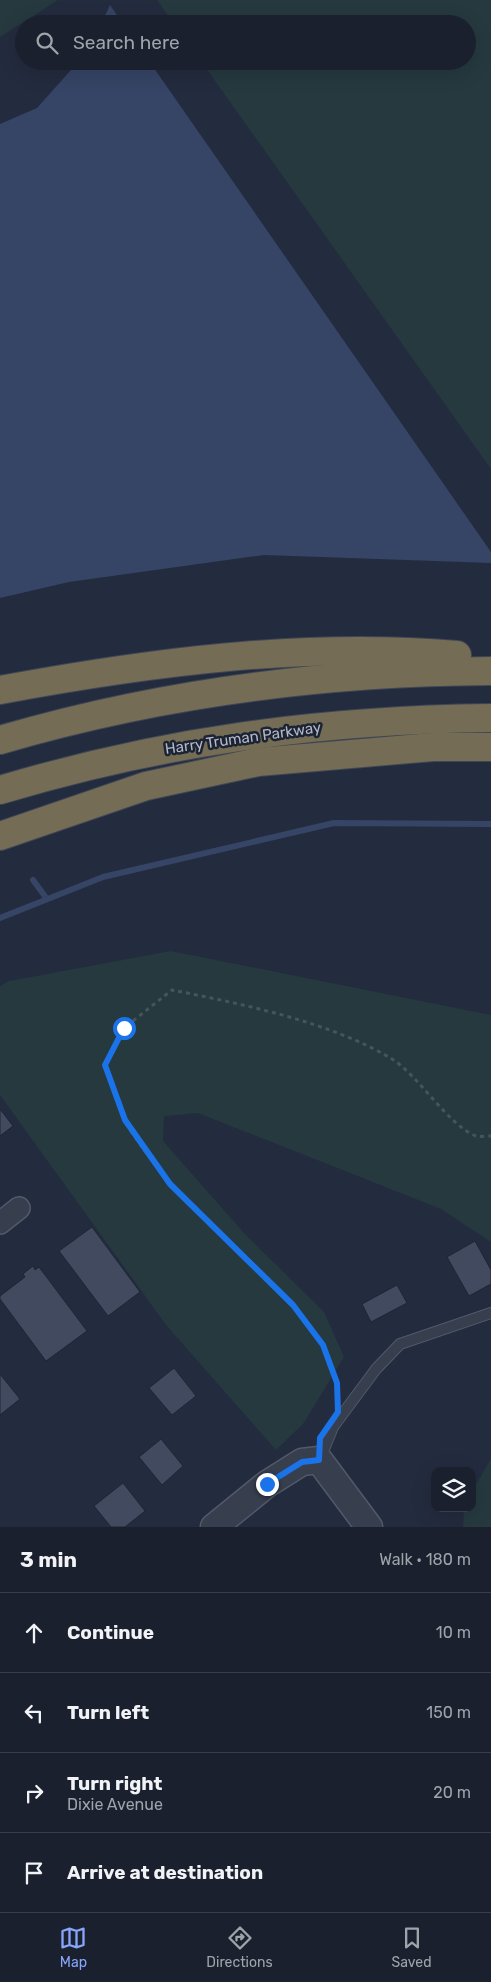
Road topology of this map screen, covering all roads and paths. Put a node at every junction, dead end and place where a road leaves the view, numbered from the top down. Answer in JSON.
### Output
{"nodes":[{"id":1,"x":491,"y":658,"type":"edge"},
{"id":2,"x":491,"y":671,"type":"edge"},
{"id":3,"x":0,"y":690,"type":"edge"},
{"id":4,"x":491,"y":718,"type":"edge"},
{"id":5,"x":0,"y":740,"type":"edge"},
{"id":6,"x":491,"y":747,"type":"edge"},
{"id":7,"x":0,"y":790,"type":"edge"},
{"id":8,"x":0,"y":836,"type":"edge"},
{"id":9,"x":491,"y":1136,"type":"edge"},
{"id":10,"x":19,"y":1208,"type":"dead end"},
{"id":11,"x":0,"y":1223,"type":"edge"},
{"id":12,"x":491,"y":1313,"type":"edge"},
{"id":13,"x":338,"y":1402,"type":"dead end"},
{"id":14,"x":319,"y":1460,"type":"junction"},
{"id":15,"x":214,"y":1527,"type":"edge"},
{"id":16,"x":369,"y":1527,"type":"edge"}],
"edges":[{"from":1,"to":3,"type":"highway"},
{"from":2,"to":5,"type":"highway"},
{"from":4,"to":7,"type":"highway","name":"Harry Truman Parkway"},
{"from":6,"to":8,"type":"highway"},
{"from":9,"to":13,"type":"path"},
{"from":10,"to":11,"type":"street"},
{"from":12,"to":14,"type":"lane"},
{"from":14,"to":15,"type":"street"},
{"from":14,"to":16,"type":"street"}]}
